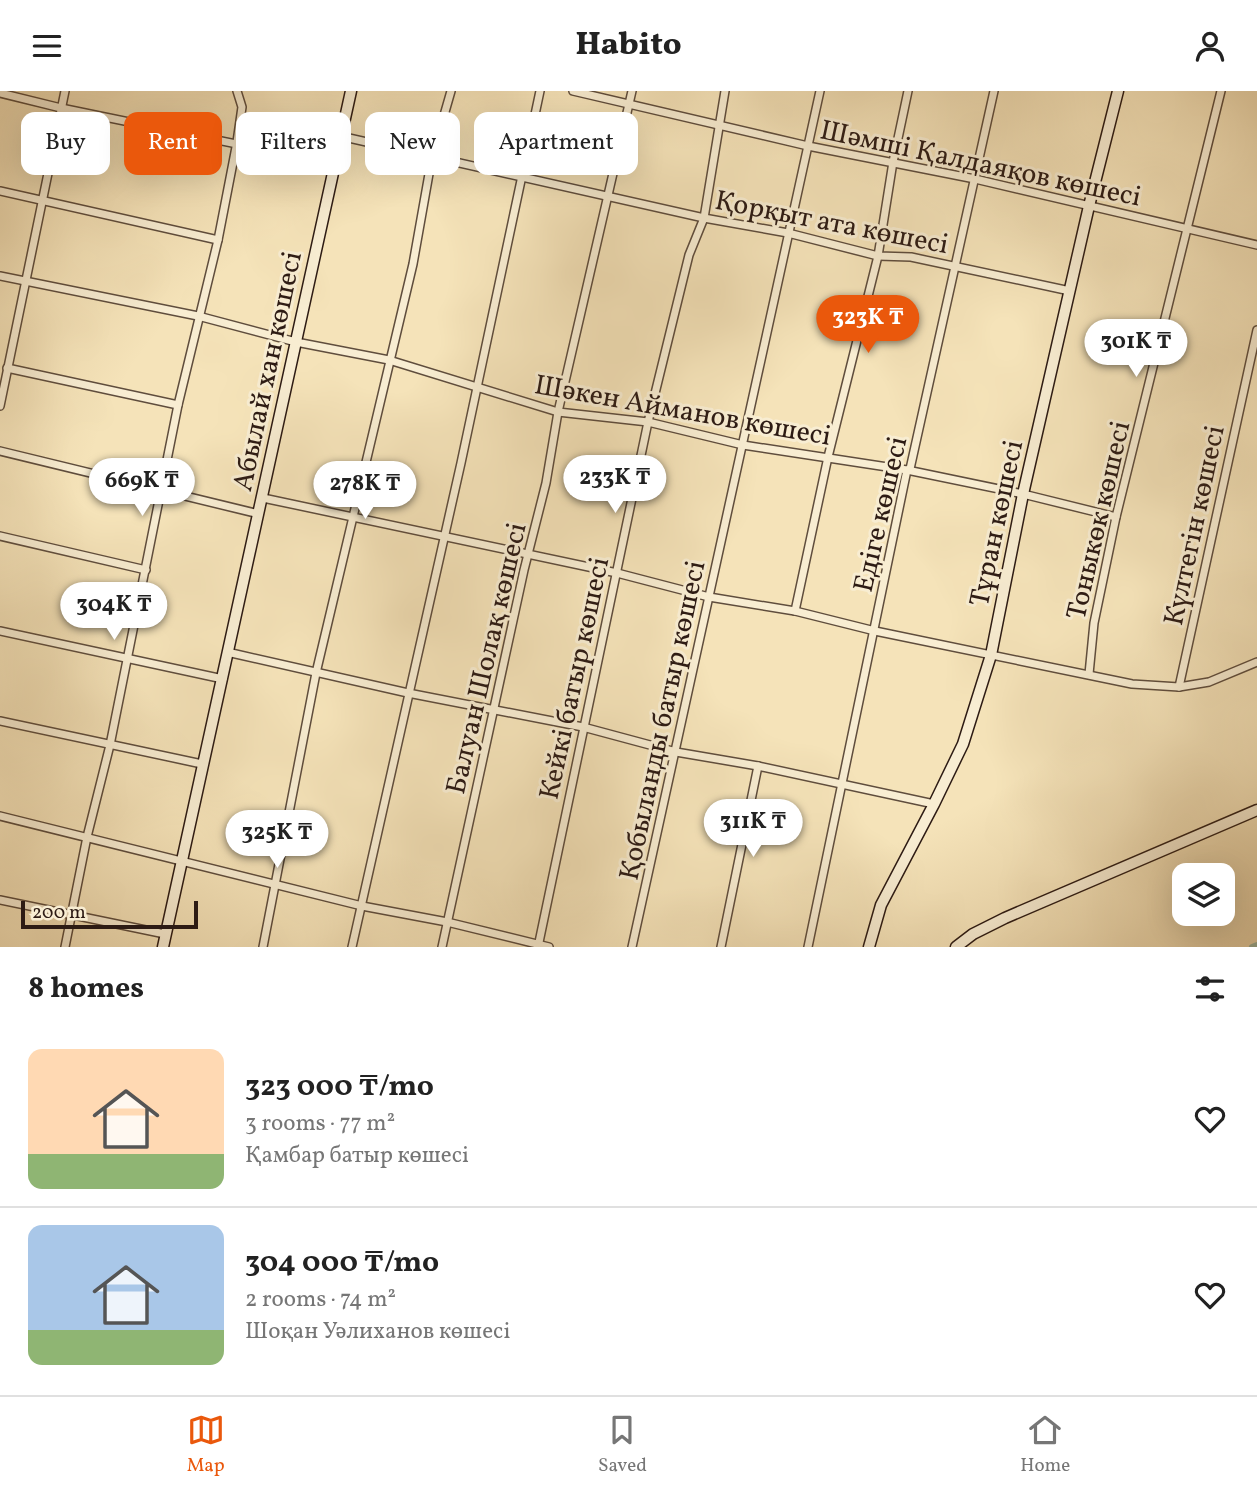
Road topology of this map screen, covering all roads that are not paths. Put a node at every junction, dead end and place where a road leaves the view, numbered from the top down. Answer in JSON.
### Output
{"nodes":[{"id":1,"x":65,"y":91,"type":"edge"},
{"id":2,"x":237,"y":91,"type":"edge"},
{"id":3,"x":351,"y":91,"type":"edge"},
{"id":4,"x":450,"y":91,"type":"edge"},
{"id":5,"x":540,"y":91,"type":"edge"},
{"id":6,"x":573,"y":91,"type":"edge"},
{"id":7,"x":632,"y":91,"type":"edge"},
{"id":8,"x":725,"y":91,"type":"edge"},
{"id":9,"x":820,"y":91,"type":"edge"},
{"id":10,"x":908,"y":91,"type":"edge"},
{"id":11,"x":994,"y":91,"type":"edge"},
{"id":12,"x":1118,"y":91,"type":"edge"},
{"id":13,"x":1222,"y":91,"type":"edge"},
{"id":14,"x":0,"y":93,"type":"edge"},
{"id":15,"x":629,"y":104,"type":"junction"},
{"id":16,"x":61,"y":108,"type":"junction"},
{"id":17,"x":241,"y":112,"type":"edge"},
{"id":18,"x":346,"y":112,"type":"edge"},
{"id":19,"x":444,"y":112,"type":"edge"},
{"id":20,"x":718,"y":125,"type":"junction"},
{"id":21,"x":236,"y":142,"type":"edge"},
{"id":22,"x":808,"y":146,"type":"junction"},
{"id":23,"x":236,"y":147,"type":"edge"},
{"id":24,"x":893,"y":162,"type":"junction"},
{"id":25,"x":460,"y":163,"type":"edge"},
{"id":26,"x":331,"y":175,"type":"edge"},
{"id":27,"x":429,"y":175,"type":"edge"},
{"id":28,"x":522,"y":177,"type":"junction"},
{"id":29,"x":975,"y":179,"type":"junction"},
{"id":30,"x":0,"y":191,"type":"edge"},
{"id":31,"x":608,"y":196,"type":"junction"},
{"id":32,"x":41,"y":201,"type":"junction"},
{"id":33,"x":1089,"y":206,"type":"junction"},
{"id":34,"x":704,"y":218,"type":"junction"},
{"id":35,"x":1188,"y":228,"type":"junction"},
{"id":36,"x":789,"y":233,"type":"junction"},
{"id":37,"x":218,"y":240,"type":"junction"},
{"id":38,"x":1257,"y":246,"type":"edge"},
{"id":39,"x":878,"y":256,"type":"junction"},
{"id":40,"x":956,"y":266,"type":"junction"},
{"id":41,"x":0,"y":277,"type":"edge"},
{"id":42,"x":24,"y":282,"type":"junction"},
{"id":43,"x":1070,"y":291,"type":"junction"},
{"id":44,"x":198,"y":316,"type":"junction"},
{"id":45,"x":1257,"y":330,"type":"edge"},
{"id":46,"x":296,"y":342,"type":"junction"},
{"id":47,"x":389,"y":360,"type":"junction"},
{"id":48,"x":7,"y":367,"type":"junction"},
{"id":49,"x":476,"y":387,"type":"junction"},
{"id":50,"x":178,"y":405,"type":"junction"},
{"id":51,"x":0,"y":406,"type":"edge"},
{"id":52,"x":558,"y":412,"type":"junction"},
{"id":53,"x":648,"y":422,"type":"junction"},
{"id":54,"x":743,"y":445,"type":"junction"},
{"id":55,"x":0,"y":451,"type":"edge"},
{"id":56,"x":828,"y":457,"type":"junction"},
{"id":57,"x":907,"y":470,"type":"junction"},
{"id":58,"x":162,"y":490,"type":"junction"},
{"id":59,"x":1023,"y":494,"type":"junction"},
{"id":60,"x":263,"y":498,"type":"junction"},
{"id":61,"x":259,"y":514,"type":"junction"},
{"id":62,"x":351,"y":517,"type":"junction"},
{"id":63,"x":1116,"y":517,"type":"junction"},
{"id":64,"x":0,"y":536,"type":"edge"},
{"id":65,"x":444,"y":537,"type":"junction"},
{"id":66,"x":528,"y":555,"type":"junction"},
{"id":67,"x":146,"y":570,"type":"junction"},
{"id":68,"x":617,"y":573,"type":"junction"},
{"id":69,"x":709,"y":597,"type":"junction"},
{"id":70,"x":795,"y":611,"type":"junction"},
{"id":71,"x":0,"y":631,"type":"edge"},
{"id":72,"x":875,"y":631,"type":"junction"},
{"id":73,"x":227,"y":652,"type":"junction"},
{"id":74,"x":991,"y":655,"type":"junction"},
{"id":75,"x":128,"y":659,"type":"junction"},
{"id":76,"x":1257,"y":662,"type":"edge"},
{"id":77,"x":316,"y":673,"type":"junction"},
{"id":78,"x":1088,"y":674,"type":"junction"},
{"id":79,"x":223,"y":680,"type":"junction"},
{"id":80,"x":1179,"y":687,"type":"junction"},
{"id":81,"x":408,"y":693,"type":"junction"},
{"id":82,"x":494,"y":711,"type":"junction"},
{"id":83,"x":0,"y":721,"type":"edge"},
{"id":84,"x":583,"y":727,"type":"junction"},
{"id":85,"x":110,"y":745,"type":"junction"},
{"id":86,"x":676,"y":751,"type":"junction"},
{"id":87,"x":202,"y":764,"type":"junction"},
{"id":88,"x":758,"y":766,"type":"junction"},
{"id":89,"x":842,"y":783,"type":"junction"},
{"id":90,"x":934,"y":804,"type":"junction"},
{"id":91,"x":1257,"y":810,"type":"edge"},
{"id":92,"x":0,"y":817,"type":"edge"},
{"id":93,"x":87,"y":837,"type":"junction"},
{"id":94,"x":182,"y":860,"type":"junction"},
{"id":95,"x":276,"y":884,"type":"junction"},
{"id":96,"x":0,"y":900,"type":"edge"},
{"id":97,"x":362,"y":906,"type":"junction"},
{"id":98,"x":72,"y":916,"type":"junction"},
{"id":99,"x":447,"y":922,"type":"junction"},
{"id":100,"x":166,"y":934,"type":"junction"},
{"id":101,"x":538,"y":946,"type":"edge"},
{"id":102,"x":65,"y":947,"type":"edge"},
{"id":103,"x":163,"y":947,"type":"edge"},
{"id":104,"x":263,"y":947,"type":"edge"},
{"id":105,"x":352,"y":947,"type":"edge"},
{"id":106,"x":442,"y":947,"type":"edge"},
{"id":107,"x":550,"y":947,"type":"edge"},
{"id":108,"x":632,"y":947,"type":"edge"},
{"id":109,"x":721,"y":947,"type":"edge"},
{"id":110,"x":808,"y":947,"type":"edge"},
{"id":111,"x":869,"y":947,"type":"edge"},
{"id":112,"x":956,"y":947,"type":"edge"}],
"edges":[{"from":1,"to":16,"type":"street"},
{"from":2,"to":17,"type":"street"},
{"from":3,"to":18,"type":"street","name":"Абылай хан көшесі"},
{"from":4,"to":19,"type":"street"},
{"from":5,"to":28,"type":"street"},
{"from":6,"to":15,"type":"street","name":"Шәмші Қалдаяқов көшесі"},
{"from":7,"to":15,"type":"street","name":"Балуан Шолақ көшесі"},
{"from":8,"to":20,"type":"street","name":"Кейкі батыр көшесі"},
{"from":9,"to":22,"type":"street","name":"Қобыланды батыр көшесі"},
{"from":10,"to":24,"type":"street"},
{"from":11,"to":29,"type":"street","name":"Едіге көшесі"},
{"from":12,"to":33,"type":"street","name":"Тұран көшесі"},
{"from":13,"to":35,"type":"street","name":"Тоныкөк көшесі"},
{"from":14,"to":16,"type":"street"},
{"from":15,"to":20,"type":"street","name":"Шәмші Қалдаяқов көшесі"},
{"from":15,"to":31,"type":"street","name":"Балуан Шолақ көшесі"},
{"from":16,"to":21,"type":"street"},
{"from":16,"to":32,"type":"street"},
{"from":20,"to":22,"type":"street","name":"Шәмші Қалдаяқов көшесі"},
{"from":20,"to":34,"type":"street","name":"Кейкі батыр көшесі"},
{"from":22,"to":24,"type":"street","name":"Шәмші Қалдаяқов көшесі"},
{"from":22,"to":36,"type":"street","name":"Қобыланды батыр көшесі"},
{"from":23,"to":37,"type":"street"},
{"from":24,"to":29,"type":"street","name":"Шәмші Қалдаяқов көшесі"},
{"from":24,"to":39,"type":"street"},
{"from":25,"to":28,"type":"street","name":"Қорқыт ата көшесі"},
{"from":26,"to":46,"type":"street","name":"Абылай хан көшесі"},
{"from":27,"to":47,"type":"street"},
{"from":28,"to":31,"type":"street","name":"Қорқыт ата көшесі"},
{"from":28,"to":49,"type":"street"},
{"from":29,"to":33,"type":"street","name":"Шәмші Қалдаяқов көшесі"},
{"from":29,"to":40,"type":"street","name":"Едіге көшесі"},
{"from":30,"to":32,"type":"street"},
{"from":31,"to":34,"type":"street","name":"Қорқыт ата көшесі"},
{"from":31,"to":52,"type":"street","name":"Балуан Шолақ көшесі"},
{"from":32,"to":37,"type":"street"},
{"from":32,"to":42,"type":"street"},
{"from":33,"to":35,"type":"street","name":"Шәмші Қалдаяқов көшесі"},
{"from":33,"to":43,"type":"street","name":"Тұран көшесі"},
{"from":34,"to":36,"type":"street","name":"Қорқыт ата көшесі"},
{"from":34,"to":53,"type":"street","name":"Кейкі батыр көшесі"},
{"from":35,"to":38,"type":"street","name":"Шәмші Қалдаяқов көшесі"},
{"from":35,"to":63,"type":"street","name":"Тоныкөк көшесі"},
{"from":36,"to":39,"type":"street","name":"Қорқыт ата көшесі"},
{"from":36,"to":54,"type":"street","name":"Қобыланды батыр көшесі"},
{"from":37,"to":44,"type":"street"},
{"from":39,"to":40,"type":"street","name":"Қорқыт ата көшесі"},
{"from":39,"to":56,"type":"street"},
{"from":40,"to":43,"type":"street","name":"Қорқыт ата көшесі"},
{"from":40,"to":57,"type":"street","name":"Едіге көшесі"},
{"from":41,"to":42,"type":"street","name":"Шәкен Айманов көшесі"},
{"from":42,"to":44,"type":"street","name":"Шәкен Айманов көшесі"},
{"from":42,"to":48,"type":"street"},
{"from":43,"to":59,"type":"street","name":"Тұран көшесі"},
{"from":44,"to":46,"type":"street","name":"Шәкен Айманов көшесі"},
{"from":44,"to":50,"type":"street"},
{"from":45,"to":80,"type":"street","name":"Күлтегін көшесі"},
{"from":46,"to":47,"type":"street","name":"Шәкен Айманов көшесі"},
{"from":46,"to":60,"type":"street","name":"Абылай хан көшесі"},
{"from":47,"to":49,"type":"street","name":"Шәкен Айманов көшесі"},
{"from":47,"to":62,"type":"street"},
{"from":48,"to":50,"type":"street"},
{"from":48,"to":51,"type":"street"},
{"from":49,"to":52,"type":"street","name":"Шәкен Айманов көшесі"},
{"from":49,"to":65,"type":"street"},
{"from":50,"to":58,"type":"street"},
{"from":52,"to":53,"type":"street","name":"Шәкен Айманов көшесі"},
{"from":52,"to":66,"type":"street","name":"Балуан Шолақ көшесі"},
{"from":53,"to":54,"type":"street","name":"Шәкен Айманов көшесі"},
{"from":53,"to":68,"type":"street","name":"Кейкі батыр көшесі"},
{"from":54,"to":56,"type":"street","name":"Шәкен Айманов көшесі"},
{"from":54,"to":69,"type":"street","name":"Қобыланды батыр көшесі"},
{"from":55,"to":58,"type":"street"},
{"from":56,"to":57,"type":"street","name":"Шәкен Айманов көшесі"},
{"from":56,"to":70,"type":"street"},
{"from":57,"to":59,"type":"street","name":"Шәкен Айманов көшесі"},
{"from":57,"to":72,"type":"street","name":"Едіге көшесі"},
{"from":58,"to":61,"type":"street"},
{"from":58,"to":67,"type":"street"},
{"from":59,"to":63,"type":"street","name":"Шәкен Айманов көшесі"},
{"from":59,"to":74,"type":"street","name":"Тұран көшесі"},
{"from":60,"to":61,"type":"street","name":"Абылай хан көшесі"},
{"from":60,"to":62,"type":"street"},
{"from":61,"to":73,"type":"street","name":"Абылай хан көшесі"},
{"from":62,"to":65,"type":"street"},
{"from":62,"to":77,"type":"street"},
{"from":63,"to":78,"type":"street","name":"Тоныкөк көшесі"},
{"from":64,"to":67,"type":"street"},
{"from":65,"to":66,"type":"street"},
{"from":65,"to":81,"type":"street"},
{"from":66,"to":68,"type":"street"},
{"from":66,"to":82,"type":"street","name":"Балуан Шолақ көшесі"},
{"from":67,"to":75,"type":"street"},
{"from":68,"to":69,"type":"street"},
{"from":68,"to":84,"type":"street","name":"Кейкі батыр көшесі"},
{"from":69,"to":70,"type":"street"},
{"from":69,"to":86,"type":"street","name":"Қобыланды батыр көшесі"},
{"from":70,"to":72,"type":"street"},
{"from":71,"to":75,"type":"street"},
{"from":72,"to":74,"type":"street"},
{"from":72,"to":89,"type":"street","name":"Едіге көшесі"},
{"from":73,"to":77,"type":"street"},
{"from":73,"to":79,"type":"street","name":"Абылай хан көшесі"},
{"from":74,"to":78,"type":"street"},
{"from":74,"to":90,"type":"street","name":"Тұран көшесі"},
{"from":75,"to":79,"type":"street"},
{"from":75,"to":85,"type":"street"},
{"from":76,"to":80,"type":"street"},
{"from":77,"to":81,"type":"street"},
{"from":77,"to":95,"type":"street"},
{"from":78,"to":80,"type":"street"},
{"from":79,"to":87,"type":"street","name":"Абылай хан көшесі"},
{"from":81,"to":82,"type":"street"},
{"from":81,"to":97,"type":"street"},
{"from":82,"to":84,"type":"street"},
{"from":82,"to":99,"type":"street","name":"Балуан Шолақ көшесі"},
{"from":83,"to":85,"type":"street"},
{"from":84,"to":86,"type":"street"},
{"from":84,"to":101,"type":"street","name":"Кейкі батыр көшесі"},
{"from":85,"to":87,"type":"street"},
{"from":85,"to":93,"type":"street"},
{"from":86,"to":88,"type":"street"},
{"from":86,"to":108,"type":"street","name":"Қобыланды батыр көшесі"},
{"from":87,"to":94,"type":"street","name":"Абылай хан көшесі"},
{"from":88,"to":89,"type":"street"},
{"from":88,"to":109,"type":"street"},
{"from":89,"to":90,"type":"street"},
{"from":89,"to":110,"type":"street","name":"Едіге көшесі"},
{"from":90,"to":111,"type":"street","name":"Тұран көшесі"},
{"from":91,"to":112,"type":"street"},
{"from":92,"to":93,"type":"street"},
{"from":93,"to":94,"type":"street"},
{"from":93,"to":98,"type":"street"},
{"from":94,"to":95,"type":"street"},
{"from":94,"to":100,"type":"street","name":"Абылай хан көшесі"},
{"from":95,"to":97,"type":"street"},
{"from":95,"to":104,"type":"street"},
{"from":96,"to":98,"type":"street"},
{"from":97,"to":99,"type":"street"},
{"from":97,"to":105,"type":"street"},
{"from":98,"to":100,"type":"street"},
{"from":98,"to":102,"type":"street"},
{"from":99,"to":101,"type":"street"},
{"from":99,"to":106,"type":"street","name":"Балуан Шолақ көшесі"},
{"from":100,"to":103,"type":"street","name":"Абылай хан көшесі"},
{"from":101,"to":107,"type":"street"}]}
